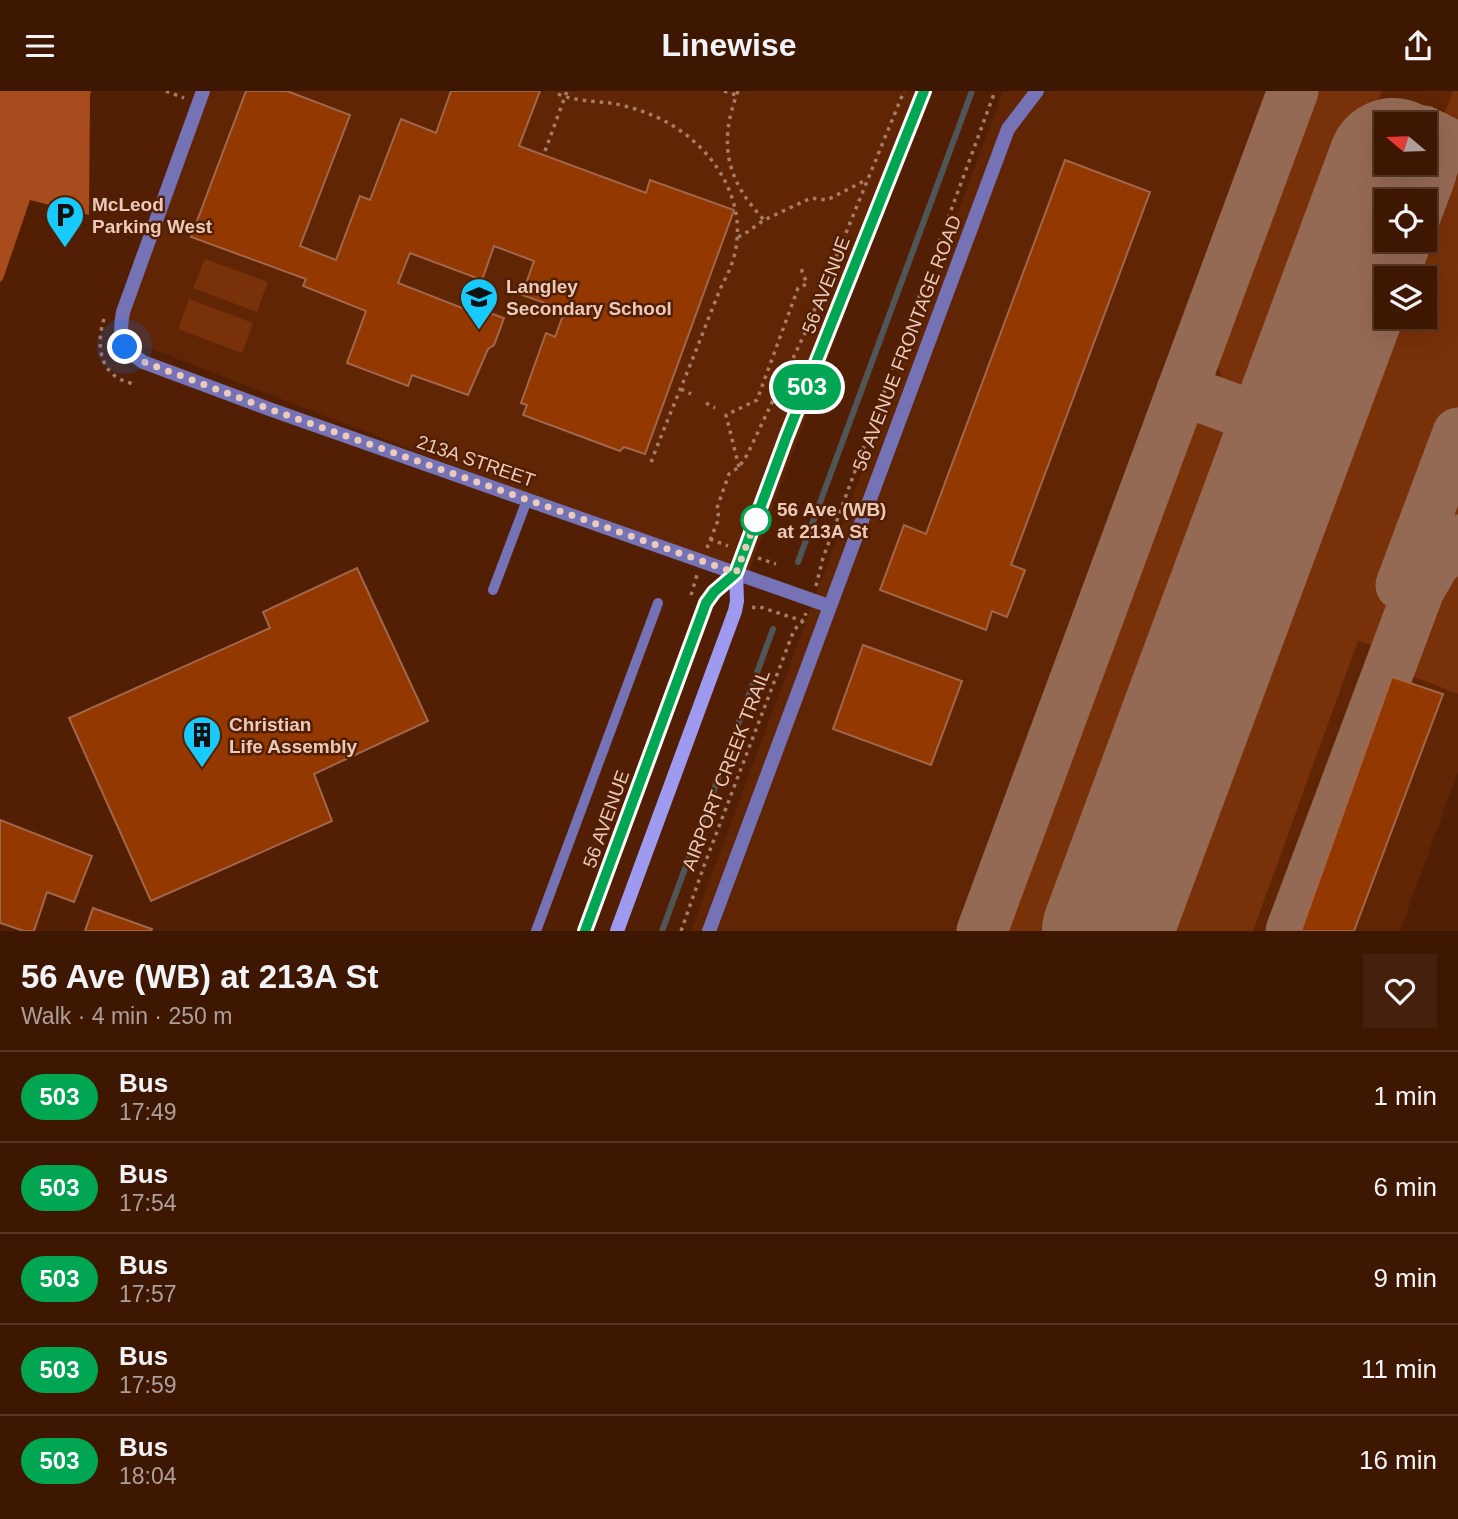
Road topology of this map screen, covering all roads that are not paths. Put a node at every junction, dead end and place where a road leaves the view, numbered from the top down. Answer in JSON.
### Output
{"nodes":[{"id":1,"x":202,"y":91,"type":"edge"},
{"id":2,"x":925,"y":91,"type":"edge"},
{"id":3,"x":1037,"y":91,"type":"edge"},
{"id":4,"x":527,"y":500,"type":"junction"},
{"id":5,"x":736,"y":573,"type":"junction"},
{"id":6,"x":493,"y":590,"type":"dead end"},
{"id":7,"x":657,"y":603,"type":"dead end"},
{"id":8,"x":829,"y":606,"type":"junction"},
{"id":9,"x":536,"y":931,"type":"edge"},
{"id":10,"x":585,"y":931,"type":"edge"},
{"id":11,"x":617,"y":931,"type":"edge"},
{"id":12,"x":709,"y":931,"type":"edge"}],
"edges":[{"from":1,"to":4,"type":"street","name":"213A STREET"},
{"from":2,"to":5,"type":"main road","name":"56 AVENUE"},
{"from":3,"to":8,"type":"street","name":"56 AVENUE FRONTAGE ROAD"},
{"from":4,"to":5,"type":"street","name":"213A STREET"},
{"from":4,"to":6,"type":"lane"},
{"from":5,"to":8,"type":"street","name":"213A STREET"},
{"from":5,"to":10,"type":"main road","name":"56 AVENUE"},
{"from":5,"to":11,"type":"main road","name":"56 AVENUE"},
{"from":7,"to":9,"type":"lane"},
{"from":8,"to":12,"type":"street","name":"56 AVENUE FRONTAGE ROAD"}]}
